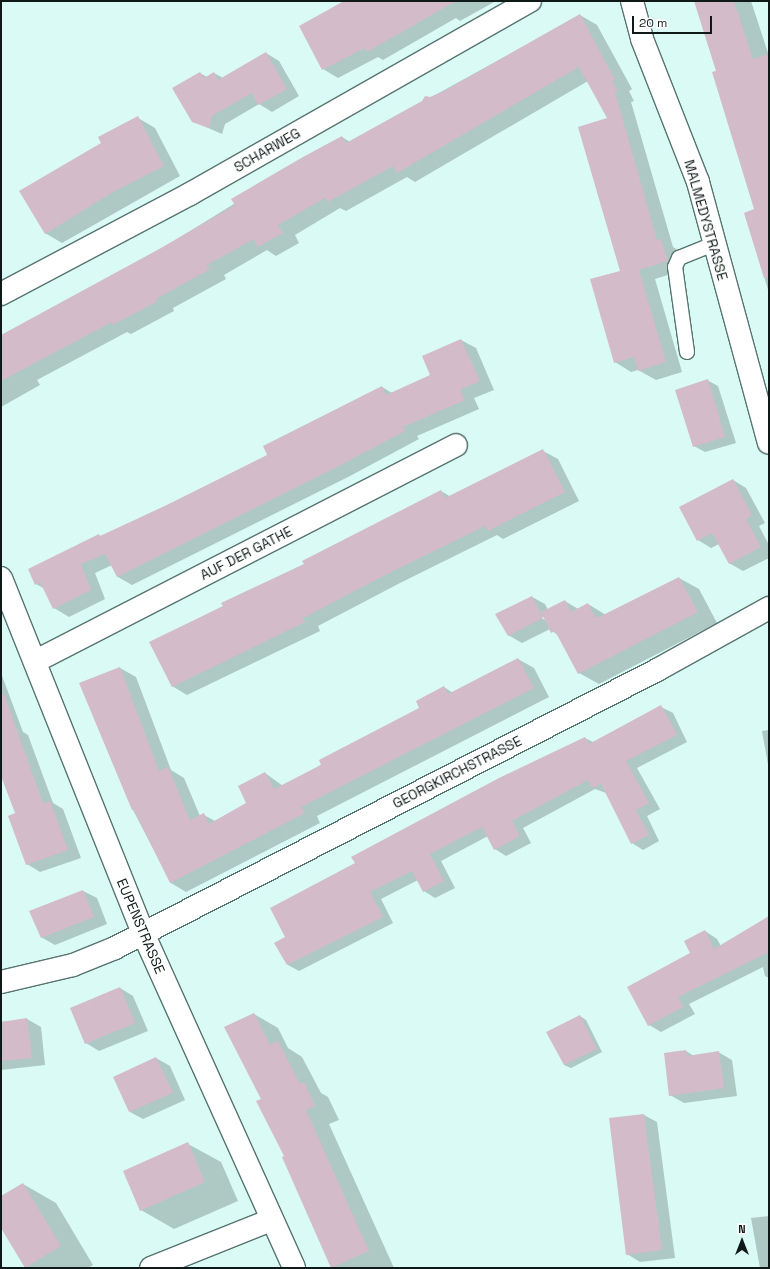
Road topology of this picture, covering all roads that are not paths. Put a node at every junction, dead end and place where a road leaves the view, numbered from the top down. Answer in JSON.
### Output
{"nodes":[{"id":1,"x":530,"y":1,"type":"edge"},
{"id":2,"x":632,"y":1,"type":"edge"},
{"id":3,"x":714,"y":244,"type":"junction"},
{"id":4,"x":1,"y":294,"type":"edge"},
{"id":5,"x":686,"y":352,"type":"dead end"},
{"id":6,"x":769,"y":443,"type":"edge"},
{"id":7,"x":456,"y":446,"type":"dead end"},
{"id":8,"x":1,"y":578,"type":"edge"},
{"id":9,"x":769,"y":608,"type":"edge"},
{"id":10,"x":36,"y":661,"type":"junction"},
{"id":11,"x":143,"y":933,"type":"junction"},
{"id":12,"x":1,"y":982,"type":"edge"},
{"id":13,"x":271,"y":1220,"type":"junction"},
{"id":14,"x":151,"y":1268,"type":"edge"},
{"id":15,"x":294,"y":1268,"type":"edge"}],
"edges":[{"from":1,"to":4,"type":"street","name":"SCHARWEG"},
{"from":2,"to":3,"type":"street","name":"MALMEDYSTRASSE"},
{"from":3,"to":5,"type":"lane"},
{"from":3,"to":6,"type":"street","name":"MALMEDYSTRASSE"},
{"from":7,"to":10,"type":"street","name":"AUF DER GATHE"},
{"from":8,"to":10,"type":"street","name":"EUPENSTRASSE"},
{"from":9,"to":11,"type":"street","name":"GEORGKIRCHSTRASSE"},
{"from":10,"to":11,"type":"street","name":"EUPENSTRASSE"},
{"from":11,"to":12,"type":"street","name":"GEORGKIRCHSTRASSE"},
{"from":11,"to":13,"type":"street","name":"EUPENSTRASSE"},
{"from":13,"to":14,"type":"street"},
{"from":13,"to":15,"type":"street","name":"EUPENSTRASSE"}]}
